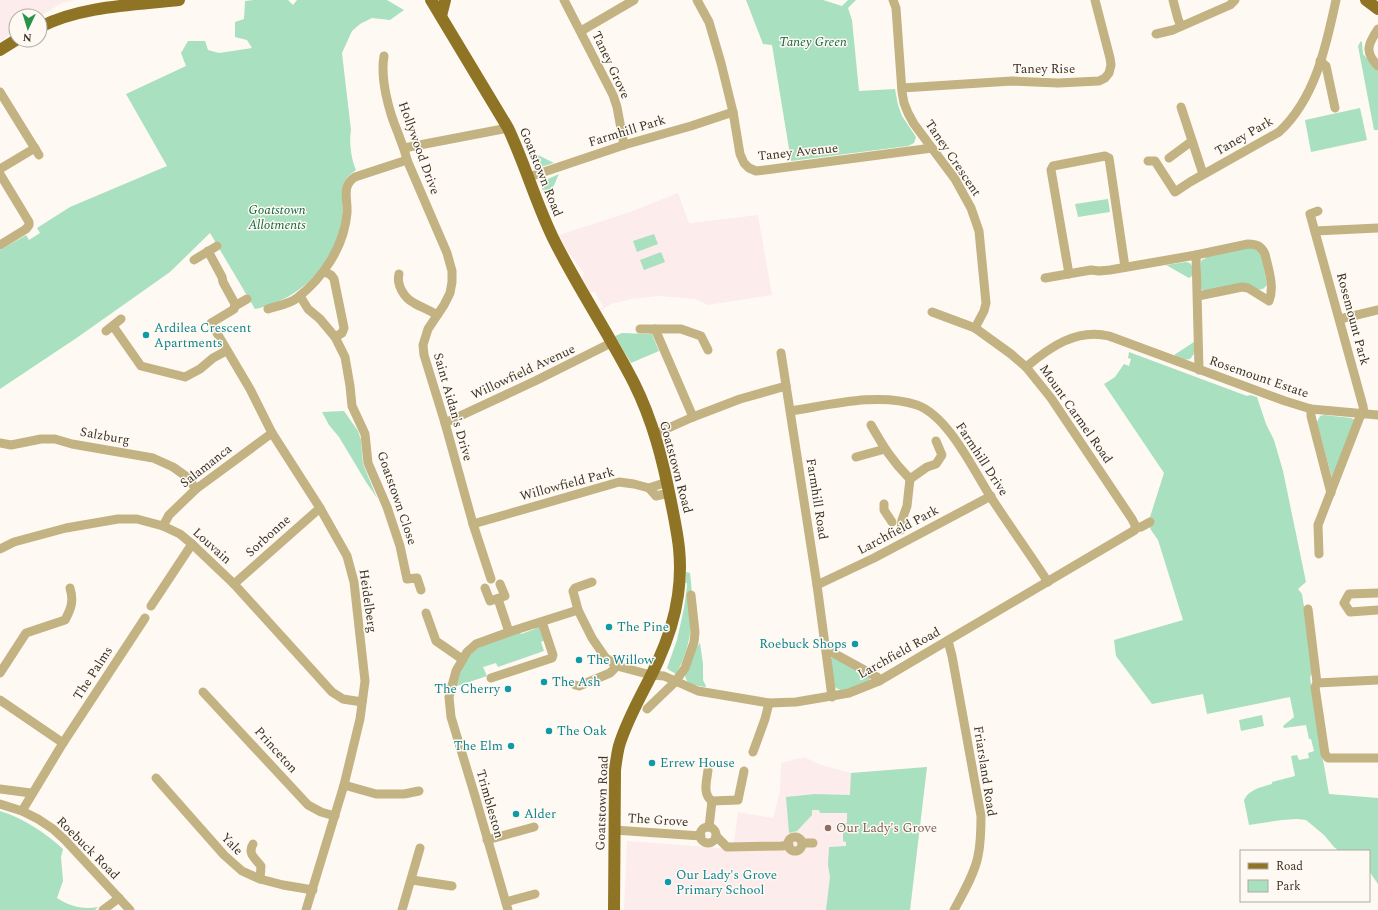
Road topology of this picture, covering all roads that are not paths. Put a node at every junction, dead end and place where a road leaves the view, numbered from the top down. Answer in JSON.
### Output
{"nodes":[{"id":1,"x":179,"y":0,"type":"edge"},
{"id":2,"x":431,"y":0,"type":"edge"},
{"id":3,"x":445,"y":0,"type":"edge"},
{"id":4,"x":564,"y":0,"type":"edge"},
{"id":5,"x":634,"y":0,"type":"edge"},
{"id":6,"x":697,"y":0,"type":"edge"},
{"id":7,"x":893,"y":0,"type":"edge"},
{"id":8,"x":1094,"y":0,"type":"edge"},
{"id":9,"x":1173,"y":0,"type":"edge"},
{"id":10,"x":1235,"y":0,"type":"edge"},
{"id":11,"x":1336,"y":0,"type":"edge"},
{"id":12,"x":1366,"y":0,"type":"edge"},
{"id":13,"x":1378,"y":8,"type":"edge"},
{"id":14,"x":441,"y":16,"type":"junction"},
{"id":15,"x":48,"y":24,"type":"edge"},
{"id":16,"x":1181,"y":26,"type":"junction"},
{"id":17,"x":1378,"y":29,"type":"edge"},
{"id":18,"x":581,"y":31,"type":"junction"},
{"id":19,"x":1156,"y":34,"type":"dead end"},
{"id":20,"x":384,"y":56,"type":"dead end"},
{"id":21,"x":1320,"y":61,"type":"junction"},
{"id":22,"x":1378,"y":66,"type":"edge"},
{"id":23,"x":902,"y":88,"type":"junction"},
{"id":24,"x":0,"y":92,"type":"edge"},
{"id":25,"x":1182,"y":107,"type":"dead end"},
{"id":26,"x":1335,"y":108,"type":"dead end"},
{"id":27,"x":733,"y":112,"type":"junction"},
{"id":28,"x":508,"y":128,"type":"junction"},
{"id":29,"x":1192,"y":140,"type":"junction"},
{"id":30,"x":624,"y":145,"type":"junction"},
{"id":31,"x":404,"y":148,"type":"junction"},
{"id":32,"x":932,"y":148,"type":"junction"},
{"id":33,"x":1169,"y":158,"type":"dead end"},
{"id":34,"x":407,"y":160,"type":"junction"},
{"id":35,"x":1148,"y":161,"type":"dead end"},
{"id":36,"x":0,"y":169,"type":"edge"},
{"id":37,"x":0,"y":174,"type":"edge"},
{"id":38,"x":1203,"y":174,"type":"junction"},
{"id":39,"x":530,"y":177,"type":"junction"},
{"id":40,"x":1318,"y":211,"type":"dead end"},
{"id":41,"x":1378,"y":228,"type":"edge"},
{"id":42,"x":1315,"y":230,"type":"junction"},
{"id":43,"x":0,"y":245,"type":"edge"},
{"id":44,"x":217,"y":246,"type":"dead end"},
{"id":45,"x":444,"y":246,"type":"joint"},
{"id":46,"x":208,"y":251,"type":"junction"},
{"id":47,"x":1196,"y":255,"type":"junction"},
{"id":48,"x":194,"y":260,"type":"dead end"},
{"id":49,"x":1125,"y":267,"type":"junction"},
{"id":50,"x":325,"y":272,"type":"junction"},
{"id":51,"x":400,"y":274,"type":"dead end"},
{"id":52,"x":1069,"y":274,"type":"junction"},
{"id":53,"x":1045,"y":278,"type":"dead end"},
{"id":54,"x":300,"y":296,"type":"junction"},
{"id":55,"x":1198,"y":296,"type":"junction"},
{"id":56,"x":247,"y":299,"type":"dead end"},
{"id":57,"x":235,"y":306,"type":"junction"},
{"id":58,"x":268,"y":309,"type":"dead end"},
{"id":59,"x":1378,"y":310,"type":"edge"},
{"id":60,"x":932,"y":312,"type":"dead end"},
{"id":61,"x":437,"y":314,"type":"junction"},
{"id":62,"x":1340,"y":319,"type":"junction"},
{"id":63,"x":122,"y":320,"type":"dead end"},
{"id":64,"x":975,"y":328,"type":"junction"},
{"id":65,"x":640,"y":329,"type":"dead end"},
{"id":66,"x":656,"y":329,"type":"junction"},
{"id":67,"x":335,"y":337,"type":"junction"},
{"id":68,"x":611,"y":343,"type":"junction"},
{"id":69,"x":708,"y":350,"type":"dead end"},
{"id":70,"x":226,"y":351,"type":"junction"},
{"id":71,"x":781,"y":352,"type":"dead end"},
{"id":72,"x":1026,"y":367,"type":"junction"},
{"id":73,"x":1199,"y":370,"type":"junction"},
{"id":74,"x":786,"y":386,"type":"junction"},
{"id":75,"x":1311,"y":409,"type":"junction"},
{"id":76,"x":791,"y":411,"type":"junction"},
{"id":77,"x":1363,"y":414,"type":"junction"},
{"id":78,"x":1378,"y":415,"type":"edge"},
{"id":79,"x":694,"y":417,"type":"junction"},
{"id":80,"x":445,"y":423,"type":"junction"},
{"id":81,"x":871,"y":425,"type":"dead end"},
{"id":82,"x":272,"y":432,"type":"junction"},
{"id":83,"x":655,"y":434,"type":"junction"},
{"id":84,"x":936,"y":441,"type":"dead end"},
{"id":85,"x":0,"y":443,"type":"edge"},
{"id":86,"x":885,"y":449,"type":"junction"},
{"id":87,"x":856,"y":457,"type":"dead end"},
{"id":88,"x":910,"y":479,"type":"junction"},
{"id":89,"x":668,"y":488,"type":"junction"},
{"id":90,"x":196,"y":489,"type":"junction"},
{"id":91,"x":1331,"y":494,"type":"junction"},
{"id":92,"x":991,"y":496,"type":"junction"},
{"id":93,"x":884,"y":504,"type":"dead end"},
{"id":94,"x":320,"y":508,"type":"junction"},
{"id":95,"x":892,"y":522,"type":"junction"},
{"id":96,"x":1150,"y":522,"type":"dead end"},
{"id":97,"x":473,"y":524,"type":"junction"},
{"id":98,"x":163,"y":526,"type":"junction"},
{"id":99,"x":1135,"y":529,"type":"junction"},
{"id":100,"x":888,"y":531,"type":"dead end"},
{"id":101,"x":192,"y":544,"type":"junction"},
{"id":102,"x":0,"y":549,"type":"edge"},
{"id":103,"x":1319,"y":554,"type":"dead end"},
{"id":104,"x":491,"y":579,"type":"dead end"},
{"id":105,"x":592,"y":582,"type":"dead end"},
{"id":106,"x":1048,"y":582,"type":"junction"},
{"id":107,"x":234,"y":584,"type":"junction"},
{"id":108,"x":500,"y":584,"type":"dead end"},
{"id":109,"x":817,"y":585,"type":"junction"},
{"id":110,"x":70,"y":588,"type":"dead end"},
{"id":111,"x":485,"y":588,"type":"dead end"},
{"id":112,"x":420,"y":590,"type":"dead end"},
{"id":113,"x":1378,"y":593,"type":"edge"},
{"id":114,"x":691,"y":595,"type":"dead end"},
{"id":115,"x":498,"y":599,"type":"junction"},
{"id":116,"x":151,"y":606,"type":"dead end"},
{"id":117,"x":1308,"y":609,"type":"dead end"},
{"id":118,"x":578,"y":610,"type":"junction"},
{"id":119,"x":1378,"y":610,"type":"edge"},
{"id":120,"x":426,"y":613,"type":"dead end"},
{"id":121,"x":144,"y":618,"type":"dead end"},
{"id":122,"x":542,"y":622,"type":"junction"},
{"id":123,"x":509,"y":632,"type":"junction"},
{"id":124,"x":948,"y":641,"type":"junction"},
{"id":125,"x":938,"y":647,"type":"junction"},
{"id":126,"x":826,"y":649,"type":"junction"},
{"id":127,"x":952,"y":656,"type":"junction"},
{"id":128,"x":462,"y":659,"type":"junction"},
{"id":129,"x":617,"y":666,"type":"junction"},
{"id":130,"x":0,"y":673,"type":"edge"},
{"id":131,"x":651,"y":675,"type":"junction"},
{"id":132,"x":491,"y":678,"type":"dead end"},
{"id":133,"x":1378,"y":680,"type":"edge"},
{"id":134,"x":879,"y":681,"type":"junction"},
{"id":135,"x":675,"y":682,"type":"junction"},
{"id":136,"x":1317,"y":683,"type":"junction"},
{"id":137,"x":575,"y":685,"type":"dead end"},
{"id":138,"x":204,"y":692,"type":"dead end"},
{"id":139,"x":832,"y":697,"type":"junction"},
{"id":140,"x":0,"y":700,"type":"edge"},
{"id":141,"x":362,"y":702,"type":"junction"},
{"id":142,"x":769,"y":703,"type":"junction"},
{"id":143,"x":647,"y":709,"type":"dead end"},
{"id":144,"x":63,"y":743,"type":"junction"},
{"id":145,"x":753,"y":752,"type":"dead end"},
{"id":146,"x":1378,"y":758,"type":"edge"},
{"id":147,"x":708,"y":770,"type":"dead end"},
{"id":148,"x":744,"y":771,"type":"dead end"},
{"id":149,"x":156,"y":778,"type":"dead end"},
{"id":150,"x":344,"y":785,"type":"junction"},
{"id":151,"x":0,"y":789,"type":"edge"},
{"id":152,"x":419,"y":791,"type":"dead end"},
{"id":153,"x":31,"y":793,"type":"junction"},
{"id":154,"x":712,"y":800,"type":"junction"},
{"id":155,"x":0,"y":804,"type":"edge"},
{"id":156,"x":22,"y":811,"type":"junction"},
{"id":157,"x":335,"y":816,"type":"junction"},
{"id":158,"x":534,"y":826,"type":"dead end"},
{"id":159,"x":709,"y":827,"type":"junction"},
{"id":160,"x":614,"y":830,"type":"junction"},
{"id":161,"x":701,"y":836,"type":"junction"},
{"id":162,"x":716,"y":836,"type":"junction"},
{"id":163,"x":487,"y":840,"type":"junction"},
{"id":164,"x":253,"y":844,"type":"dead end"},
{"id":165,"x":813,"y":844,"type":"dead end"},
{"id":166,"x":420,"y":848,"type":"dead end"},
{"id":167,"x":260,"y":879,"type":"junction"},
{"id":168,"x":412,"y":880,"type":"junction"},
{"id":169,"x":452,"y":886,"type":"dead end"},
{"id":170,"x":313,"y":890,"type":"junction"},
{"id":171,"x":535,"y":894,"type":"dead end"},
{"id":172,"x":119,"y":898,"type":"junction"},
{"id":173,"x":507,"y":906,"type":"edge"},
{"id":174,"x":103,"y":910,"type":"edge"},
{"id":175,"x":130,"y":910,"type":"edge"},
{"id":176,"x":306,"y":910,"type":"edge"},
{"id":177,"x":402,"y":910,"type":"edge"},
{"id":178,"x":614,"y":910,"type":"edge"},
{"id":179,"x":954,"y":910,"type":"edge"}],
"edges":[{"from":1,"to":15,"type":"main road"},
{"from":2,"to":14,"type":"main road","name":"Goatstown Road"},
{"from":3,"to":14,"type":"main road"},
{"from":4,"to":18,"type":"street","name":"Taney Grove"},
{"from":5,"to":18,"type":"street"},
{"from":6,"to":27,"type":"street","name":"Taney Avenue"},
{"from":7,"to":23,"type":"street","name":"Taney Crescent"},
{"from":8,"to":23,"type":"street","name":"Taney Rise"},
{"from":9,"to":16,"type":"street"},
{"from":10,"to":16,"type":"street"},
{"from":11,"to":21,"type":"street","name":"Taney Park"},
{"from":12,"to":13,"type":"main road"},
{"from":14,"to":28,"type":"main road","name":"Goatstown Road"},
{"from":16,"to":19,"type":"street"},
{"from":17,"to":22,"type":"street"},
{"from":18,"to":30,"type":"street","name":"Taney Grove"},
{"from":20,"to":31,"type":"street","name":"Hollywood Drive"},
{"from":21,"to":26,"type":"street"},
{"from":21,"to":38,"type":"street","name":"Taney Park"},
{"from":23,"to":32,"type":"street","name":"Taney Crescent"},
{"from":24,"to":36,"type":"street"},
{"from":25,"to":29,"type":"street"},
{"from":27,"to":30,"type":"street","name":"Farmhill Park"},
{"from":27,"to":32,"type":"street","name":"Taney Avenue"},
{"from":28,"to":31,"type":"street"},
{"from":28,"to":39,"type":"main road","name":"Goatstown Road"},
{"from":29,"to":33,"type":"street"},
{"from":29,"to":38,"type":"street"},
{"from":30,"to":39,"type":"street","name":"Farmhill Park"},
{"from":31,"to":34,"type":"street","name":"Hollywood Drive"},
{"from":32,"to":64,"type":"street","name":"Taney Crescent"},
{"from":34,"to":45,"type":"street","name":"Hollywood Drive"},
{"from":34,"to":50,"type":"street"},
{"from":35,"to":38,"type":"street","name":"Taney Park"},
{"from":37,"to":43,"type":"street"},
{"from":39,"to":68,"type":"main road","name":"Goatstown Road"},
{"from":40,"to":42,"type":"street","name":"Rosemount Park"},
{"from":41,"to":42,"type":"street"},
{"from":42,"to":62,"type":"street","name":"Rosemount Park"},
{"from":44,"to":46,"type":"street"},
{"from":45,"to":61,"type":"street","name":"Saint Aidan's Drive"},
{"from":46,"to":48,"type":"street"},
{"from":46,"to":57,"type":"street"},
{"from":47,"to":49,"type":"street"},
{"from":47,"to":55,"type":"street","name":"Rosemount Estate"},
{"from":47,"to":55,"type":"street"},
{"from":49,"to":52,"type":"street"},
{"from":49,"to":52,"type":"street"},
{"from":50,"to":54,"type":"street"},
{"from":50,"to":67,"type":"street"},
{"from":51,"to":61,"type":"street"},
{"from":52,"to":53,"type":"street"},
{"from":54,"to":58,"type":"street"},
{"from":54,"to":67,"type":"street","name":"Goatstown Close"},
{"from":55,"to":73,"type":"street","name":"Rosemount Estate"},
{"from":56,"to":57,"type":"street"},
{"from":57,"to":70,"type":"street","name":"Heidelberg"},
{"from":59,"to":62,"type":"street"},
{"from":60,"to":64,"type":"street","name":"Mount Carmel Road"},
{"from":61,"to":80,"type":"street","name":"Saint Aidan's Drive"},
{"from":62,"to":77,"type":"street","name":"Rosemount Park"},
{"from":63,"to":70,"type":"street"},
{"from":64,"to":72,"type":"street","name":"Mount Carmel Road"},
{"from":65,"to":66,"type":"street"},
{"from":66,"to":69,"type":"street"},
{"from":66,"to":79,"type":"street"},
{"from":67,"to":112,"type":"street","name":"Goatstown Close"},
{"from":68,"to":80,"type":"street","name":"Willowfield Avenue"},
{"from":68,"to":83,"type":"main road","name":"Goatstown Road"},
{"from":70,"to":82,"type":"street","name":"Heidelberg"},
{"from":71,"to":74,"type":"street","name":"Farmhill Road"},
{"from":72,"to":73,"type":"street","name":"Rosemount Estate"},
{"from":72,"to":99,"type":"street","name":"Mount Carmel Road"},
{"from":73,"to":75,"type":"street","name":"Rosemount Estate"},
{"from":74,"to":76,"type":"street","name":"Farmhill Road"},
{"from":74,"to":79,"type":"street"},
{"from":75,"to":77,"type":"street","name":"Rosemount Estate"},
{"from":75,"to":91,"type":"street","name":"Rosemount Estate"},
{"from":76,"to":92,"type":"street","name":"Farmhill Drive"},
{"from":76,"to":109,"type":"street","name":"Farmhill Road"},
{"from":77,"to":78,"type":"street","name":"Rosemount Estate"},
{"from":77,"to":91,"type":"street"},
{"from":79,"to":83,"type":"street"},
{"from":80,"to":97,"type":"street","name":"Saint Aidan's Drive"},
{"from":81,"to":86,"type":"street"},
{"from":82,"to":90,"type":"street","name":"Salamanca"},
{"from":82,"to":94,"type":"street","name":"Heidelberg"},
{"from":83,"to":89,"type":"main road","name":"Goatstown Road"},
{"from":84,"to":88,"type":"street"},
{"from":85,"to":90,"type":"street","name":"Salzburg"},
{"from":86,"to":87,"type":"street"},
{"from":86,"to":88,"type":"street"},
{"from":88,"to":95,"type":"street"},
{"from":89,"to":97,"type":"street","name":"Willowfield Park"},
{"from":89,"to":131,"type":"main road","name":"Goatstown Road"},
{"from":90,"to":98,"type":"street","name":"Salamanca"},
{"from":91,"to":103,"type":"street"},
{"from":92,"to":106,"type":"street","name":"Farmhill Drive"},
{"from":92,"to":109,"type":"street","name":"Larchfield Park"},
{"from":93,"to":95,"type":"street"},
{"from":94,"to":107,"type":"street","name":"Sorbonne"},
{"from":94,"to":141,"type":"street","name":"Heidelberg"},
{"from":95,"to":100,"type":"street"},
{"from":96,"to":99,"type":"street","name":"Larchfield Road"},
{"from":97,"to":104,"type":"street","name":"Saint Aidan's Drive"},
{"from":98,"to":101,"type":"street","name":"Louvain"},
{"from":98,"to":102,"type":"street","name":"Louvain"},
{"from":99,"to":106,"type":"street","name":"Larchfield Road"},
{"from":101,"to":107,"type":"street","name":"Louvain"},
{"from":101,"to":116,"type":"street"},
{"from":105,"to":118,"type":"street"},
{"from":106,"to":124,"type":"street","name":"Larchfield Road"},
{"from":107,"to":141,"type":"street","name":"Louvain"},
{"from":108,"to":115,"type":"street"},
{"from":109,"to":126,"type":"street","name":"Farmhill Road"},
{"from":110,"to":130,"type":"street"},
{"from":111,"to":115,"type":"street"},
{"from":113,"to":119,"type":"street"},
{"from":114,"to":135,"type":"street"},
{"from":115,"to":123,"type":"street"},
{"from":117,"to":136,"type":"street"},
{"from":118,"to":122,"type":"street","name":"Trimbleston"},
{"from":118,"to":129,"type":"street"},
{"from":120,"to":128,"type":"street"},
{"from":121,"to":144,"type":"street","name":"The Palms"},
{"from":122,"to":123,"type":"street","name":"Trimbleston"},
{"from":122,"to":132,"type":"street"},
{"from":123,"to":128,"type":"street","name":"Trimbleston"},
{"from":124,"to":125,"type":"street","name":"Larchfield Road"},
{"from":124,"to":127,"type":"street","name":"Friarsland Road"},
{"from":125,"to":127,"type":"street"},
{"from":125,"to":134,"type":"street","name":"Larchfield Road"},
{"from":126,"to":134,"type":"street"},
{"from":126,"to":139,"type":"street","name":"Farmhill Road"},
{"from":127,"to":179,"type":"street","name":"Friarsland Road"},
{"from":128,"to":163,"type":"street","name":"Trimbleston"},
{"from":129,"to":131,"type":"street"},
{"from":129,"to":137,"type":"street"},
{"from":131,"to":135,"type":"street","name":"Larchfield Road"},
{"from":131,"to":160,"type":"main road","name":"Goatstown Road"},
{"from":133,"to":136,"type":"street"},
{"from":134,"to":139,"type":"street","name":"Larchfield Road"},
{"from":135,"to":142,"type":"street","name":"Larchfield Road"},
{"from":135,"to":143,"type":"street"},
{"from":136,"to":146,"type":"street"},
{"from":138,"to":157,"type":"street","name":"Princeton"},
{"from":139,"to":142,"type":"street","name":"Larchfield Road"},
{"from":140,"to":144,"type":"street"},
{"from":141,"to":150,"type":"street","name":"Heidelberg"},
{"from":142,"to":145,"type":"street"},
{"from":144,"to":153,"type":"street","name":"The Palms"},
{"from":147,"to":154,"type":"street"},
{"from":148,"to":154,"type":"street"},
{"from":149,"to":167,"type":"street","name":"Yale"},
{"from":150,"to":152,"type":"street"},
{"from":150,"to":157,"type":"street","name":"Heidelberg"},
{"from":151,"to":153,"type":"street"},
{"from":153,"to":156,"type":"street","name":"The Palms"},
{"from":154,"to":159,"type":"street"},
{"from":155,"to":156,"type":"street","name":"Roebuck Road"},
{"from":156,"to":172,"type":"street","name":"Roebuck Road"},
{"from":157,"to":170,"type":"street","name":"Heidelberg"},
{"from":158,"to":163,"type":"street"},
{"from":159,"to":161,"type":"street","name":"The Grove"},
{"from":159,"to":162,"type":"street"},
{"from":160,"to":161,"type":"street","name":"The Grove"},
{"from":160,"to":178,"type":"main road","name":"Goatstown Road"},
{"from":161,"to":162,"type":"street","name":"The Grove"},
{"from":162,"to":165,"type":"street"},
{"from":163,"to":173,"type":"street","name":"Trimbleston"},
{"from":164,"to":167,"type":"street"},
{"from":166,"to":168,"type":"street"},
{"from":167,"to":170,"type":"street","name":"Yale"},
{"from":168,"to":169,"type":"street"},
{"from":168,"to":177,"type":"street"},
{"from":170,"to":176,"type":"street","name":"Heidelberg"},
{"from":171,"to":173,"type":"street"},
{"from":172,"to":174,"type":"street"},
{"from":172,"to":175,"type":"street","name":"Roebuck Road"}]}
